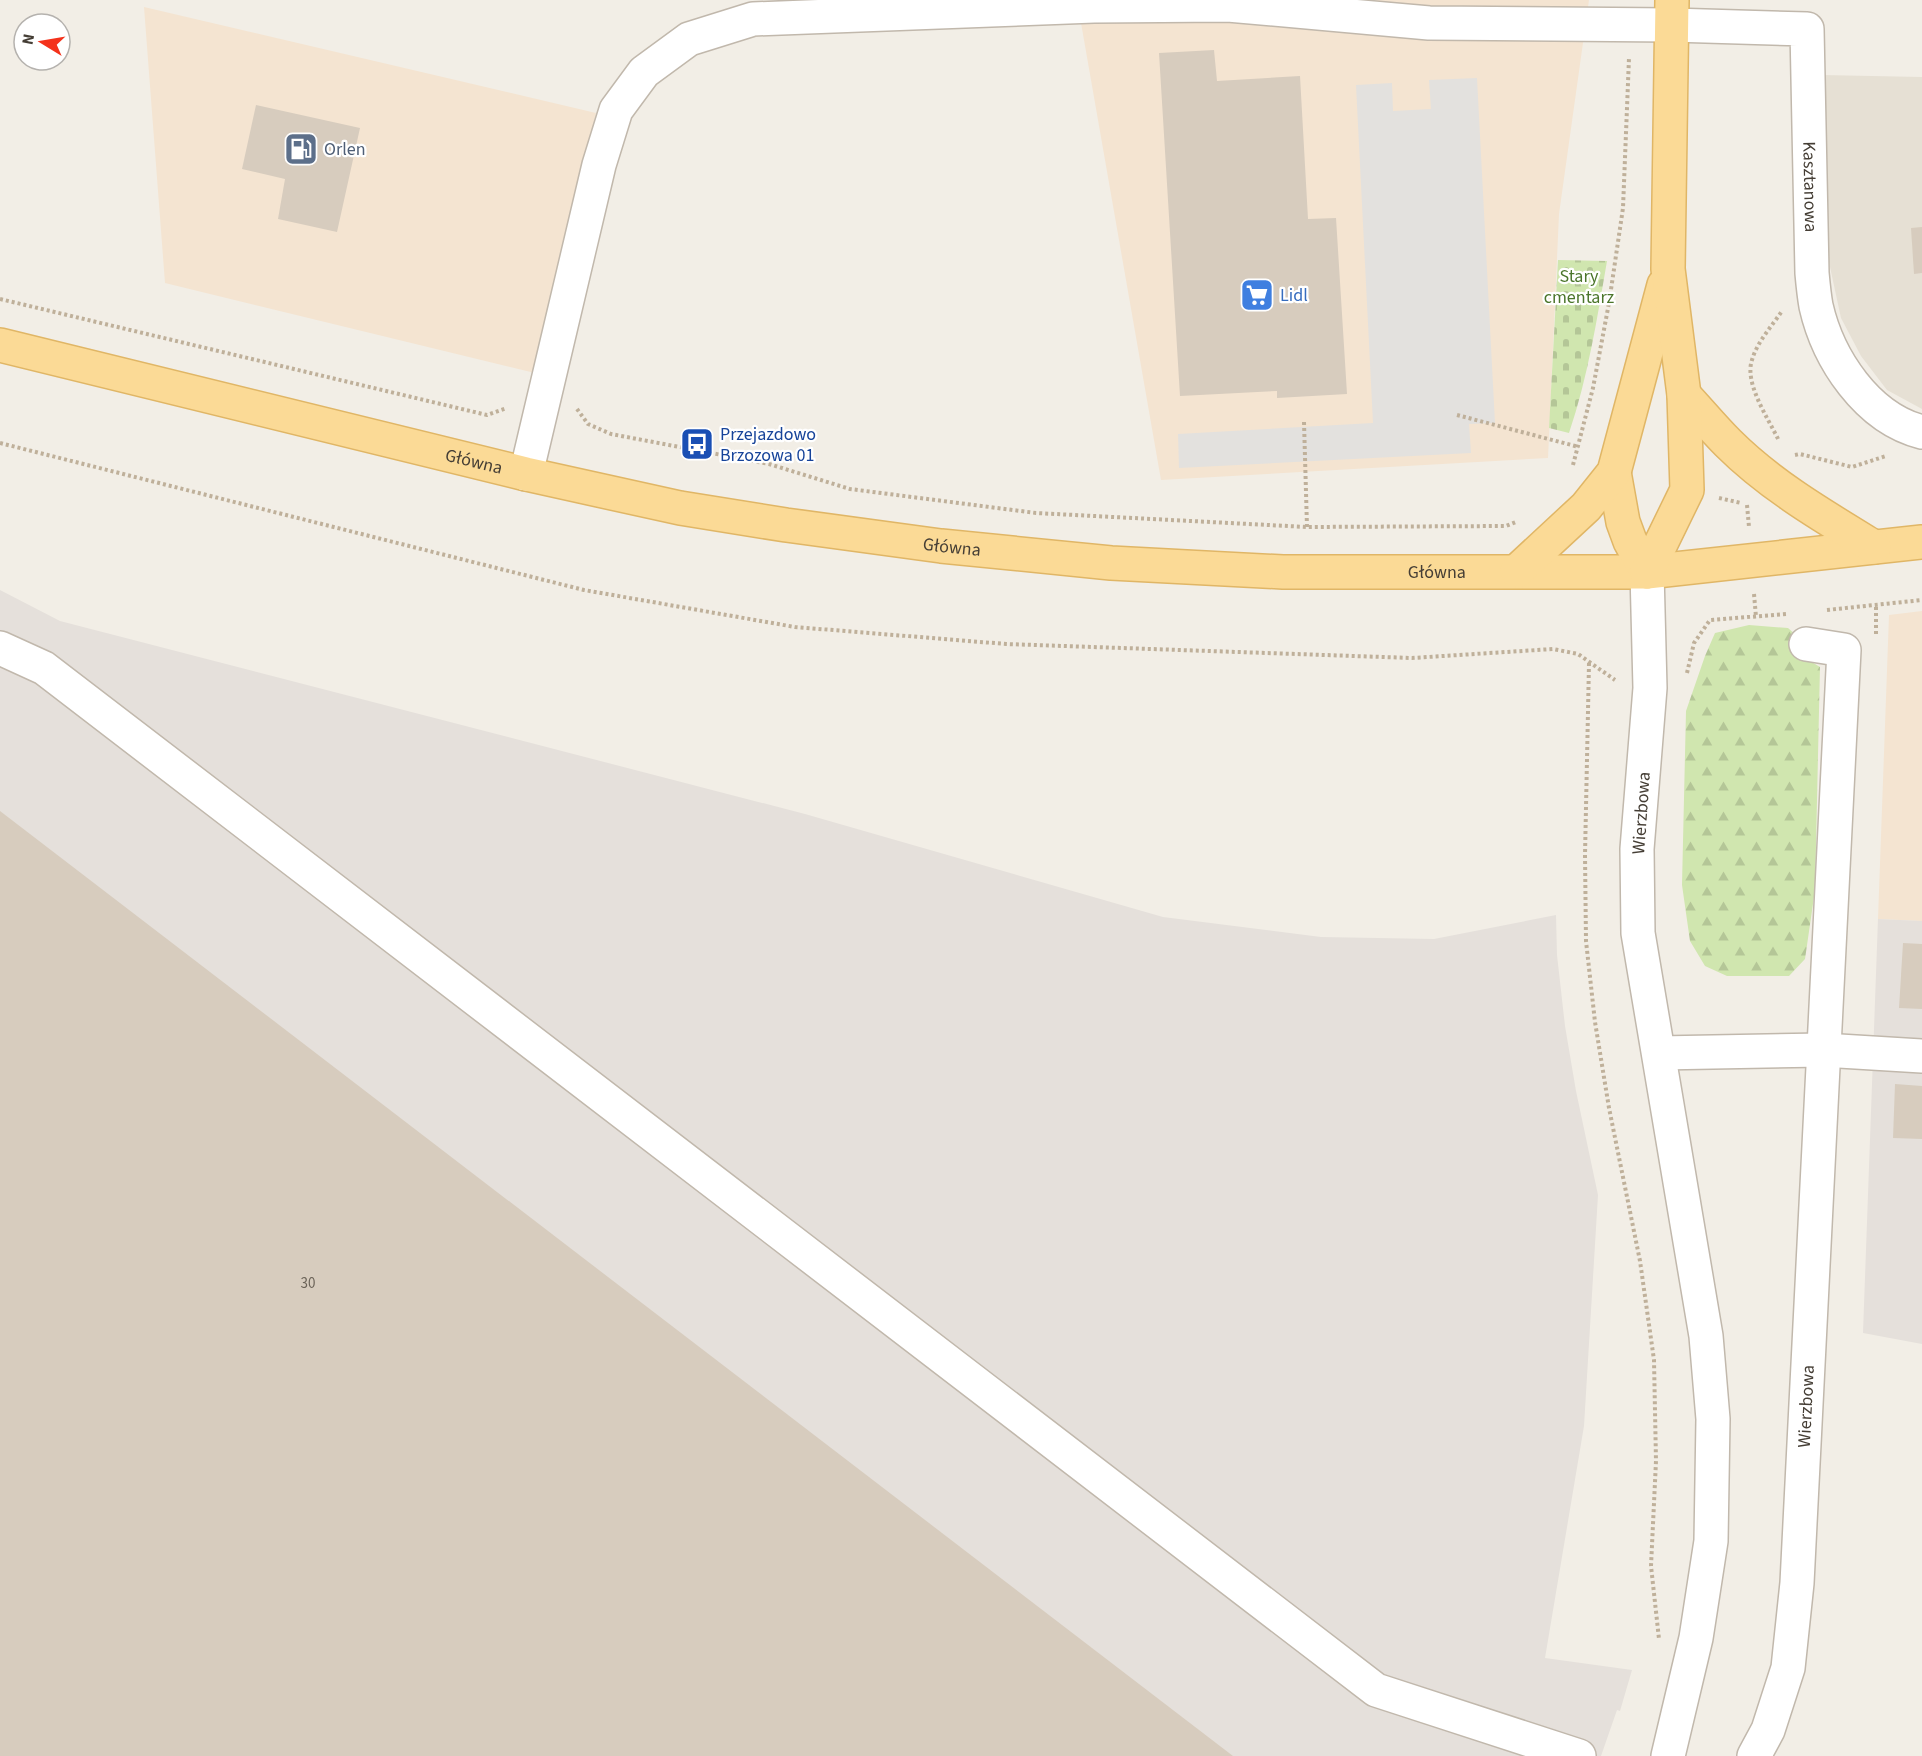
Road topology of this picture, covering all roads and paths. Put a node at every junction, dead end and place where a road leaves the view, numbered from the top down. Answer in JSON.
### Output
{"nodes":[{"id":1,"x":1672,"y":13,"type":"edge"},
{"id":2,"x":1629,"y":26,"type":"junction"},
{"id":3,"x":1668,"y":269,"type":"junction"},
{"id":4,"x":1813,"y":281,"type":"junction"},
{"id":5,"x":0,"y":299,"type":"edge"},
{"id":6,"x":0,"y":345,"type":"edge"},
{"id":7,"x":1684,"y":395,"type":"junction"},
{"id":8,"x":574,"y":399,"type":"dead end"},
{"id":9,"x":486,"y":415,"type":"dead end"},
{"id":10,"x":1457,"y":415,"type":"dead end"},
{"id":11,"x":1304,"y":422,"type":"dead end"},
{"id":12,"x":1915,"y":430,"type":"edge"},
{"id":13,"x":1779,"y":440,"type":"dead end"},
{"id":14,"x":0,"y":443,"type":"edge"},
{"id":15,"x":1579,"y":447,"type":"junction"},
{"id":16,"x":1791,"y":457,"type":"dead end"},
{"id":17,"x":1570,"y":470,"type":"dead end"},
{"id":18,"x":1614,"y":472,"type":"junction"},
{"id":19,"x":526,"y":474,"type":"junction"},
{"id":20,"x":1524,"y":519,"type":"dead end"},
{"id":21,"x":1307,"y":527,"type":"junction"},
{"id":22,"x":1922,"y":542,"type":"edge"},
{"id":23,"x":1874,"y":547,"type":"junction"},
{"id":24,"x":1517,"y":571,"type":"junction"},
{"id":25,"x":1647,"y":572,"type":"junction"},
{"id":26,"x":1922,"y":600,"type":"edge"},
{"id":27,"x":1824,"y":610,"type":"dead end"},
{"id":28,"x":1794,"y":614,"type":"dead end"},
{"id":29,"x":1806,"y":644,"type":"dead end"},
{"id":30,"x":0,"y":648,"type":"edge"},
{"id":31,"x":1589,"y":663,"type":"junction"},
{"id":32,"x":1684,"y":682,"type":"dead end"},
{"id":33,"x":1622,"y":685,"type":"dead end"},
{"id":34,"x":1823,"y":1050,"type":"junction"},
{"id":35,"x":1659,"y":1053,"type":"junction"},
{"id":36,"x":1922,"y":1056,"type":"edge"},
{"id":37,"x":1659,"y":1640,"type":"dead end"},
{"id":38,"x":1579,"y":1756,"type":"edge"},
{"id":39,"x":1668,"y":1756,"type":"edge"},
{"id":40,"x":1754,"y":1756,"type":"edge"}],
"edges":[{"from":1,"to":2,"type":"street"},
{"from":1,"to":3,"type":"main road"},
{"from":1,"to":4,"type":"street","name":"Kasztanowa"},
{"from":2,"to":15,"type":"path"},
{"from":2,"to":19,"type":"street"},
{"from":3,"to":7,"type":"main road"},
{"from":3,"to":18,"type":"main road"},
{"from":4,"to":12,"type":"street","name":"Kasztanowa"},
{"from":4,"to":13,"type":"path"},
{"from":5,"to":9,"type":"path"},
{"from":6,"to":19,"type":"main road","name":"Główna"},
{"from":7,"to":23,"type":"main road"},
{"from":7,"to":25,"type":"main road"},
{"from":8,"to":21,"type":"path"},
{"from":10,"to":15,"type":"path"},
{"from":11,"to":21,"type":"path"},
{"from":12,"to":16,"type":"path"},
{"from":14,"to":31,"type":"path"},
{"from":15,"to":17,"type":"path"},
{"from":18,"to":24,"type":"main road"},
{"from":18,"to":25,"type":"main road"},
{"from":19,"to":24,"type":"main road","name":"Główna"},
{"from":20,"to":21,"type":"path"},
{"from":22,"to":23,"type":"main road","name":"Główna"},
{"from":23,"to":25,"type":"main road","name":"Główna"},
{"from":24,"to":25,"type":"main road","name":"Główna"},
{"from":25,"to":35,"type":"street","name":"Wierzbowa"},
{"from":26,"to":27,"type":"path"},
{"from":28,"to":32,"type":"path"},
{"from":29,"to":34,"type":"street","name":"Wierzbowa"},
{"from":30,"to":38,"type":"street"},
{"from":31,"to":33,"type":"path"},
{"from":31,"to":37,"type":"path"},
{"from":34,"to":35,"type":"street"},
{"from":34,"to":36,"type":"street"},
{"from":34,"to":40,"type":"street","name":"Wierzbowa"},
{"from":35,"to":39,"type":"street","name":"Wierzbowa"}]}
